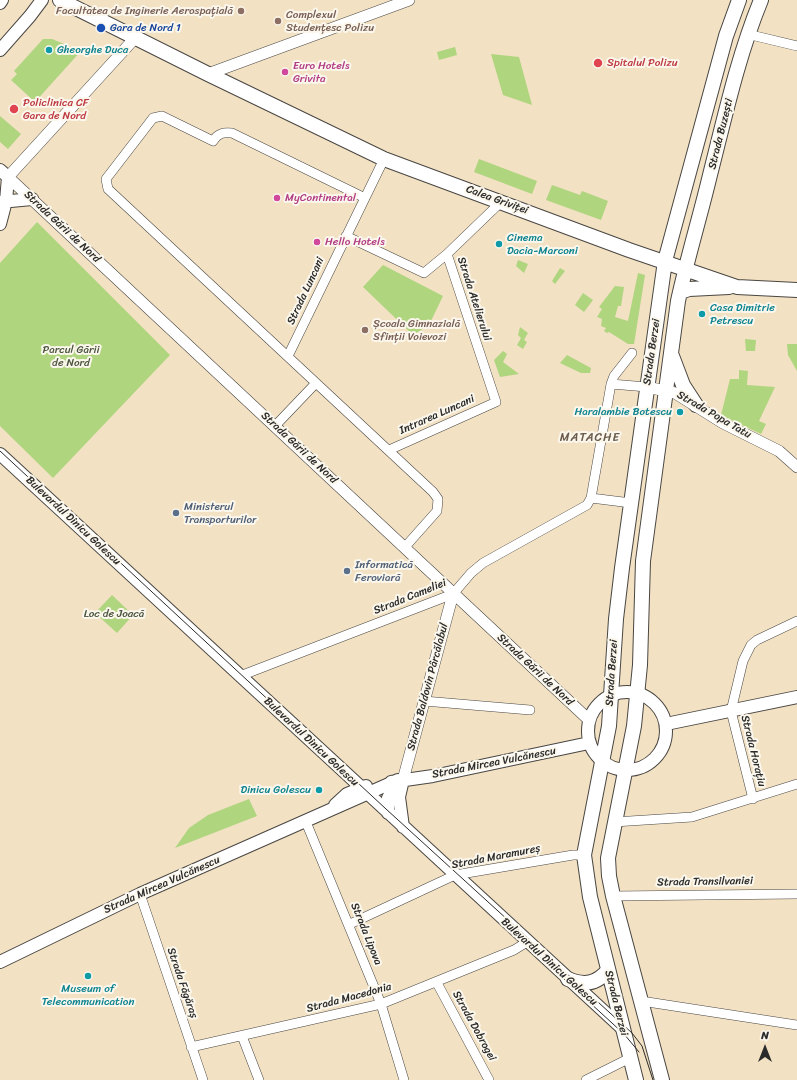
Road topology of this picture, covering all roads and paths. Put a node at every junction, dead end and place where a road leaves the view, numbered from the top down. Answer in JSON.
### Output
{"nodes":[{"id":1,"x":2,"y":0,"type":"edge"},
{"id":2,"x":42,"y":0,"type":"edge"},
{"id":3,"x":409,"y":0,"type":"edge"},
{"id":4,"x":738,"y":0,"type":"edge"},
{"id":5,"x":761,"y":0,"type":"edge"},
{"id":6,"x":62,"y":1,"type":"edge"},
{"id":7,"x":0,"y":2,"type":"edge"},
{"id":8,"x":747,"y":34,"type":"junction"},
{"id":9,"x":135,"y":38,"type":"junction"},
{"id":10,"x":797,"y":46,"type":"edge"},
{"id":11,"x":0,"y":50,"type":"edge"},
{"id":12,"x":208,"y":74,"type":"junction"},
{"id":13,"x":384,"y":159,"type":"junction"},
{"id":14,"x":4,"y":173,"type":"edge"},
{"id":15,"x":364,"y":198,"type":"junction"},
{"id":16,"x":32,"y":199,"type":"junction"},
{"id":17,"x":502,"y":201,"type":"junction"},
{"id":18,"x":3,"y":202,"type":"edge"},
{"id":19,"x":1,"y":222,"type":"edge"},
{"id":20,"x":346,"y":236,"type":"junction"},
{"id":21,"x":447,"y":254,"type":"junction"},
{"id":22,"x":665,"y":261,"type":"junction"},
{"id":23,"x":684,"y":269,"type":"junction"},
{"id":24,"x":737,"y":287,"type":"junction"},
{"id":25,"x":797,"y":290,"type":"edge"},
{"id":26,"x":680,"y":292,"type":"junction"},
{"id":27,"x":632,"y":353,"type":"dead end"},
{"id":28,"x":671,"y":354,"type":"junction"},
{"id":29,"x":288,"y":356,"type":"junction"},
{"id":30,"x":316,"y":383,"type":"junction"},
{"id":31,"x":611,"y":384,"type":"junction"},
{"id":32,"x":647,"y":387,"type":"junction"},
{"id":33,"x":666,"y":390,"type":"junction"},
{"id":34,"x":496,"y":402,"type":"joint"},
{"id":35,"x":696,"y":405,"type":"junction"},
{"id":36,"x":276,"y":426,"type":"junction"},
{"id":37,"x":389,"y":450,"type":"junction"},
{"id":38,"x":0,"y":454,"type":"edge"},
{"id":39,"x":797,"y":466,"type":"edge"},
{"id":40,"x":591,"y":498,"type":"junction"},
{"id":41,"x":631,"y":503,"type":"junction"},
{"id":42,"x":405,"y":547,"type":"junction"},
{"id":43,"x":454,"y":594,"type":"junction"},
{"id":44,"x":797,"y":621,"type":"edge"},
{"id":45,"x":240,"y":676,"type":"junction"},
{"id":46,"x":637,"y":692,"type":"junction"},
{"id":47,"x":611,"y":695,"type":"junction"},
{"id":48,"x":797,"y":697,"type":"edge"},
{"id":49,"x":424,"y":701,"type":"junction"},
{"id":50,"x":530,"y":710,"type":"dead end"},
{"id":51,"x":731,"y":711,"type":"junction"},
{"id":52,"x":589,"y":720,"type":"junction"},
{"id":53,"x":666,"y":724,"type":"junction"},
{"id":54,"x":589,"y":743,"type":"junction"},
{"id":55,"x":603,"y":762,"type":"junction"},
{"id":56,"x":626,"y":770,"type":"junction"},
{"id":57,"x":401,"y":780,"type":"junction"},
{"id":58,"x":797,"y":784,"type":"edge"},
{"id":59,"x":364,"y":791,"type":"junction"},
{"id":60,"x":753,"y":799,"type":"junction"},
{"id":61,"x":388,"y":813,"type":"junction"},
{"id":62,"x":306,"y":822,"type":"junction"},
{"id":63,"x":614,"y":822,"type":"junction"},
{"id":64,"x":402,"y":827,"type":"junction"},
{"id":65,"x":584,"y":855,"type":"junction"},
{"id":66,"x":455,"y":875,"type":"junction"},
{"id":67,"x":140,"y":894,"type":"junction"},
{"id":68,"x":797,"y":894,"type":"edge"},
{"id":69,"x":613,"y":896,"type":"junction"},
{"id":70,"x":350,"y":924,"type":"junction"},
{"id":71,"x":527,"y":942,"type":"junction"},
{"id":72,"x":0,"y":962,"type":"edge"},
{"id":73,"x":608,"y":970,"type":"junction"},
{"id":74,"x":568,"y":979,"type":"junction"},
{"id":75,"x":437,"y":983,"type":"junction"},
{"id":76,"x":641,"y":1001,"type":"junction"},
{"id":77,"x":381,"y":1004,"type":"junction"},
{"id":78,"x":797,"y":1025,"type":"edge"},
{"id":79,"x":623,"y":1029,"type":"junction"},
{"id":80,"x":242,"y":1036,"type":"junction"},
{"id":81,"x":191,"y":1047,"type":"junction"},
{"id":82,"x":630,"y":1058,"type":"junction"},
{"id":83,"x":203,"y":1080,"type":"edge"},
{"id":84,"x":259,"y":1080,"type":"edge"},
{"id":85,"x":404,"y":1080,"type":"edge"},
{"id":86,"x":489,"y":1080,"type":"edge"},
{"id":87,"x":586,"y":1080,"type":"edge"},
{"id":88,"x":636,"y":1080,"type":"edge"},
{"id":89,"x":662,"y":1080,"type":"edge"}],
"edges":[{"from":1,"to":7,"type":"main road"},
{"from":2,"to":11,"type":"main road"},
{"from":3,"to":12,"type":"street"},
{"from":4,"to":22,"type":"main road","name":"Strada Buzești"},
{"from":5,"to":8,"type":"main road","name":"Strada Buzești"},
{"from":6,"to":9,"type":"main road","name":"Calea Griviței"},
{"from":8,"to":10,"type":"street"},
{"from":8,"to":23,"type":"main road","name":"Strada Buzești"},
{"from":9,"to":12,"type":"main road","name":"Calea Griviței"},
{"from":9,"to":14,"type":"street"},
{"from":12,"to":13,"type":"main road","name":"Calea Griviței"},
{"from":13,"to":15,"type":"street","name":"Strada Luncani"},
{"from":13,"to":17,"type":"main road","name":"Calea Griviței"},
{"from":14,"to":16,"type":"street","name":"Strada Gării de Nord"},
{"from":14,"to":18,"type":"main road"},
{"from":15,"to":20,"type":"street","name":"Strada Luncani"},
{"from":15,"to":29,"type":"street"},
{"from":16,"to":18,"type":"main road"},
{"from":16,"to":36,"type":"street","name":"Strada Gării de Nord"},
{"from":17,"to":21,"type":"street","name":"Strada Atelierului"},
{"from":17,"to":22,"type":"main road","name":"Calea Griviței"},
{"from":18,"to":19,"type":"main road"},
{"from":20,"to":21,"type":"street"},
{"from":20,"to":29,"type":"street","name":"Strada Luncani"},
{"from":21,"to":34,"type":"street","name":"Strada Atelierului"},
{"from":22,"to":23,"type":"main road","name":"Calea Griviței"},
{"from":22,"to":32,"type":"main road","name":"Strada Berzei"},
{"from":23,"to":24,"type":"main road","name":"Calea Griviței"},
{"from":23,"to":26,"type":"main road","name":"Strada Berzei"},
{"from":24,"to":25,"type":"main road","name":"Calea Griviței"},
{"from":24,"to":26,"type":"main road"},
{"from":26,"to":28,"type":"main road","name":"Strada Berzei"},
{"from":27,"to":31,"type":"street"},
{"from":28,"to":33,"type":"main road","name":"Strada Berzei"},
{"from":28,"to":35,"type":"main road"},
{"from":29,"to":30,"type":"street"},
{"from":30,"to":36,"type":"street"},
{"from":30,"to":37,"type":"street"},
{"from":31,"to":32,"type":"street"},
{"from":31,"to":40,"type":"street"},
{"from":32,"to":33,"type":"street","name":"Strada Popa Tatu"},
{"from":32,"to":41,"type":"main road","name":"Strada Berzei"},
{"from":33,"to":35,"type":"street","name":"Strada Popa Tatu"},
{"from":33,"to":46,"type":"main road","name":"Strada Berzei"},
{"from":34,"to":37,"type":"street","name":"Intrarea Luncani"},
{"from":35,"to":39,"type":"street","name":"Strada Popa Tatu"},
{"from":36,"to":42,"type":"street","name":"Strada Gării de Nord"},
{"from":37,"to":42,"type":"street"},
{"from":38,"to":45,"type":"main road","name":"Bulevardul Dinicu Golescu"},
{"from":40,"to":41,"type":"street"},
{"from":40,"to":43,"type":"street","name":"Strada Cameliei"},
{"from":41,"to":47,"type":"main road","name":"Strada Berzei"},
{"from":42,"to":43,"type":"street","name":"Strada Gării de Nord"},
{"from":43,"to":45,"type":"street","name":"Strada Cameliei"},
{"from":43,"to":49,"type":"street","name":"Strada Baldovin Pârcălabul"},
{"from":43,"to":52,"type":"street","name":"Strada Gării de Nord"},
{"from":44,"to":51,"type":"street","name":"Strada Horațiu"},
{"from":45,"to":59,"type":"main road","name":"Bulevardul Dinicu Golescu"},
{"from":46,"to":47,"type":"main road"},
{"from":46,"to":53,"type":"main road"},
{"from":46,"to":56,"type":"main road","name":"Strada Berzei"},
{"from":47,"to":52,"type":"main road"},
{"from":47,"to":55,"type":"main road","name":"Strada Berzei"},
{"from":48,"to":51,"type":"main road"},
{"from":49,"to":50,"type":"street"},
{"from":49,"to":57,"type":"street","name":"Strada Baldovin Pârcălabul"},
{"from":51,"to":53,"type":"main road"},
{"from":51,"to":60,"type":"street","name":"Strada Horațiu"},
{"from":52,"to":54,"type":"main road"},
{"from":53,"to":56,"type":"main road"},
{"from":54,"to":55,"type":"main road"},
{"from":54,"to":57,"type":"main road","name":"Strada Mircea Vulcănescu"},
{"from":55,"to":56,"type":"main road"},
{"from":55,"to":65,"type":"main road","name":"Strada Berzei"},
{"from":56,"to":63,"type":"main road","name":"Strada Berzei"},
{"from":57,"to":59,"type":"main road","name":"Strada Mircea Vulcănescu"},
{"from":57,"to":61,"type":"main road"},
{"from":57,"to":64,"type":"main road"},
{"from":58,"to":60,"type":"street"},
{"from":59,"to":61,"type":"main road","name":"Bulevardul Dinicu Golescu"},
{"from":59,"to":62,"type":"main road","name":"Strada Mircea Vulcănescu"},
{"from":60,"to":63,"type":"street"},
{"from":61,"to":64,"type":"main road","name":"Bulevardul Dinicu Golescu"},
{"from":62,"to":67,"type":"main road","name":"Strada Mircea Vulcănescu"},
{"from":62,"to":70,"type":"street","name":"Strada Lipova"},
{"from":63,"to":69,"type":"main road","name":"Strada Berzei"},
{"from":64,"to":66,"type":"main road","name":"Bulevardul Dinicu Golescu"},
{"from":65,"to":66,"type":"street","name":"Strada Maramureș"},
{"from":65,"to":73,"type":"main road","name":"Strada Berzei"},
{"from":66,"to":70,"type":"street","name":"Strada Maramureș"},
{"from":66,"to":71,"type":"main road","name":"Bulevardul Dinicu Golescu"},
{"from":67,"to":72,"type":"main road","name":"Strada Mircea Vulcănescu"},
{"from":67,"to":81,"type":"street","name":"Strada Făgăraș"},
{"from":68,"to":69,"type":"street","name":"Strada Transilvaniei"},
{"from":69,"to":76,"type":"main road","name":"Strada Berzei"},
{"from":70,"to":77,"type":"street","name":"Strada Lipova"},
{"from":71,"to":74,"type":"main road","name":"Bulevardul Dinicu Golescu"},
{"from":71,"to":75,"type":"street","name":"Strada Macedonia"},
{"from":73,"to":74,"type":"main road"},
{"from":73,"to":79,"type":"main road","name":"Strada Berzei"},
{"from":74,"to":79,"type":"main road","name":"Bulevardul Dinicu Golescu"},
{"from":75,"to":77,"type":"street","name":"Strada Macedonia"},
{"from":75,"to":86,"type":"street","name":"Strada Dobrogei"},
{"from":76,"to":78,"type":"street"},
{"from":76,"to":89,"type":"main road","name":"Strada Berzei"},
{"from":77,"to":80,"type":"street","name":"Strada Macedonia"},
{"from":77,"to":85,"type":"street","name":"Strada Lipova"},
{"from":79,"to":82,"type":"main road","name":"Strada Berzei"},
{"from":80,"to":81,"type":"street","name":"Strada Macedonia"},
{"from":80,"to":84,"type":"street"},
{"from":81,"to":83,"type":"street","name":"Strada Făgăraș"},
{"from":82,"to":87,"type":"street"},
{"from":82,"to":88,"type":"main road","name":"Strada Berzei"}]}
